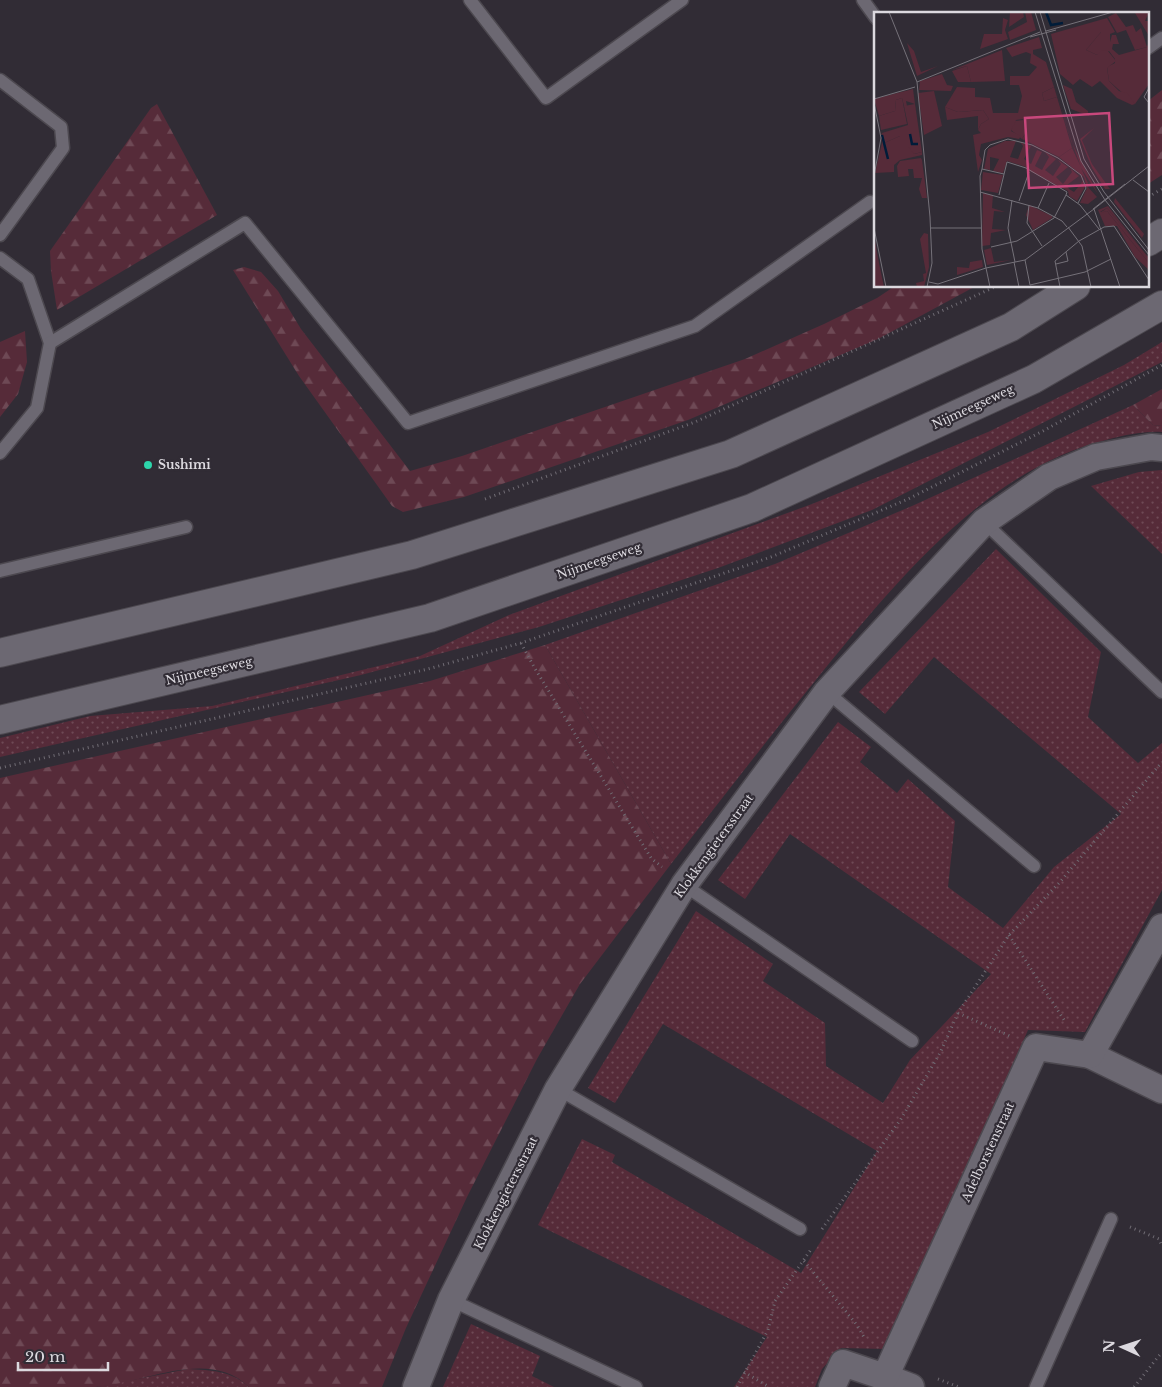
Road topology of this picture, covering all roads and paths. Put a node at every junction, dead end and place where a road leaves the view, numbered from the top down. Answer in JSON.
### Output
{"nodes":[{"id":1,"x":470,"y":0,"type":"edge"},
{"id":2,"x":682,"y":0,"type":"edge"},
{"id":3,"x":863,"y":0,"type":"edge"},
{"id":4,"x":874,"y":15,"type":"edge"},
{"id":5,"x":1162,"y":38,"type":"edge"},
{"id":6,"x":1150,"y":47,"type":"edge"},
{"id":7,"x":0,"y":80,"type":"edge"},
{"id":8,"x":1162,"y":189,"type":"edge"},
{"id":9,"x":1150,"y":196,"type":"edge"},
{"id":10,"x":870,"y":202,"type":"dead end"},
{"id":11,"x":1162,"y":233,"type":"edge"},
{"id":12,"x":0,"y":235,"type":"edge"},
{"id":13,"x":1150,"y":241,"type":"edge"},
{"id":14,"x":0,"y":258,"type":"edge"},
{"id":15,"x":993,"y":288,"type":"edge"},
{"id":16,"x":1073,"y":288,"type":"edge"},
{"id":17,"x":1162,"y":305,"type":"edge"},
{"id":18,"x":50,"y":343,"type":"junction"},
{"id":19,"x":1162,"y":365,"type":"edge"},
{"id":20,"x":1162,"y":448,"type":"edge"},
{"id":21,"x":0,"y":453,"type":"edge"},
{"id":22,"x":480,"y":500,"type":"dead end"},
{"id":23,"x":984,"y":522,"type":"junction"},
{"id":24,"x":186,"y":527,"type":"dead end"},
{"id":25,"x":0,"y":570,"type":"edge"},
{"id":26,"x":521,"y":643,"type":"junction"},
{"id":27,"x":0,"y":653,"type":"edge"},
{"id":28,"x":827,"y":692,"type":"junction"},
{"id":29,"x":1162,"y":692,"type":"edge"},
{"id":30,"x":0,"y":720,"type":"edge"},
{"id":31,"x":1162,"y":762,"type":"edge"},
{"id":32,"x":0,"y":768,"type":"edge"},
{"id":33,"x":1034,"y":866,"type":"dead end"},
{"id":34,"x":684,"y":885,"type":"junction"},
{"id":35,"x":1162,"y":926,"type":"edge"},
{"id":36,"x":1009,"y":935,"type":"junction"},
{"id":37,"x":958,"y":1013,"type":"junction"},
{"id":38,"x":1067,"y":1025,"type":"dead end"},
{"id":39,"x":1003,"y":1033,"type":"dead end"},
{"id":40,"x":912,"y":1041,"type":"dead end"},
{"id":41,"x":1090,"y":1055,"type":"junction"},
{"id":42,"x":558,"y":1089,"type":"junction"},
{"id":43,"x":1162,"y":1090,"type":"edge"},
{"id":44,"x":1111,"y":1219,"type":"joint"},
{"id":45,"x":800,"y":1229,"type":"dead end"},
{"id":46,"x":818,"y":1237,"type":"dead end"},
{"id":47,"x":814,"y":1245,"type":"dead end"},
{"id":48,"x":1162,"y":1247,"type":"edge"},
{"id":49,"x":804,"y":1261,"type":"junction"},
{"id":50,"x":451,"y":1300,"type":"junction"},
{"id":51,"x":857,"y":1325,"type":"dead end"},
{"id":52,"x":1162,"y":1352,"type":"edge"},
{"id":53,"x":744,"y":1372,"type":"junction"},
{"id":54,"x":885,"y":1376,"type":"junction"},
{"id":55,"x":416,"y":1387,"type":"edge"},
{"id":56,"x":636,"y":1387,"type":"edge"},
{"id":57,"x":737,"y":1387,"type":"edge"},
{"id":58,"x":769,"y":1387,"type":"edge"},
{"id":59,"x":832,"y":1387,"type":"edge"},
{"id":60,"x":911,"y":1387,"type":"edge"},
{"id":61,"x":1036,"y":1387,"type":"edge"},
{"id":62,"x":1134,"y":1387,"type":"edge"}],
"edges":[{"from":1,"to":2,"type":"lane"},
{"from":3,"to":4,"type":"lane"},
{"from":5,"to":6,"type":"lane"},
{"from":7,"to":12,"type":"lane"},
{"from":8,"to":9,"type":"path"},
{"from":10,"to":18,"type":"lane"},
{"from":11,"to":13,"type":"main road"},
{"from":14,"to":18,"type":"lane"},
{"from":15,"to":22,"type":"path"},
{"from":16,"to":27,"type":"main road"},
{"from":17,"to":30,"type":"main road","name":"Nijmeegseweg"},
{"from":18,"to":21,"type":"lane"},
{"from":19,"to":26,"type":"path"},
{"from":20,"to":23,"type":"street","name":"Klokkengietersstraat"},
{"from":23,"to":28,"type":"street","name":"Klokkengietersstraat"},
{"from":23,"to":29,"type":"lane"},
{"from":24,"to":25,"type":"lane"},
{"from":26,"to":32,"type":"path"},
{"from":26,"to":34,"type":"path"},
{"from":28,"to":33,"type":"lane"},
{"from":28,"to":34,"type":"street","name":"Klokkengietersstraat"},
{"from":31,"to":36,"type":"path"},
{"from":34,"to":40,"type":"lane"},
{"from":34,"to":42,"type":"street","name":"Klokkengietersstraat"},
{"from":35,"to":41,"type":"street"},
{"from":36,"to":37,"type":"path"},
{"from":36,"to":38,"type":"path"},
{"from":37,"to":39,"type":"path"},
{"from":37,"to":46,"type":"path"},
{"from":41,"to":43,"type":"street"},
{"from":41,"to":54,"type":"street","name":"Adelborstenstraat"},
{"from":42,"to":45,"type":"lane"},
{"from":42,"to":50,"type":"street","name":"Klokkengietersstraat"},
{"from":44,"to":48,"type":"path"},
{"from":44,"to":61,"type":"lane"},
{"from":47,"to":49,"type":"path"},
{"from":49,"to":51,"type":"path"},
{"from":49,"to":53,"type":"path"},
{"from":50,"to":55,"type":"street","name":"Klokkengietersstraat"},
{"from":50,"to":56,"type":"lane"},
{"from":52,"to":62,"type":"path"},
{"from":53,"to":57,"type":"path"},
{"from":53,"to":58,"type":"path"},
{"from":54,"to":59,"type":"street"},
{"from":54,"to":60,"type":"street"}]}
